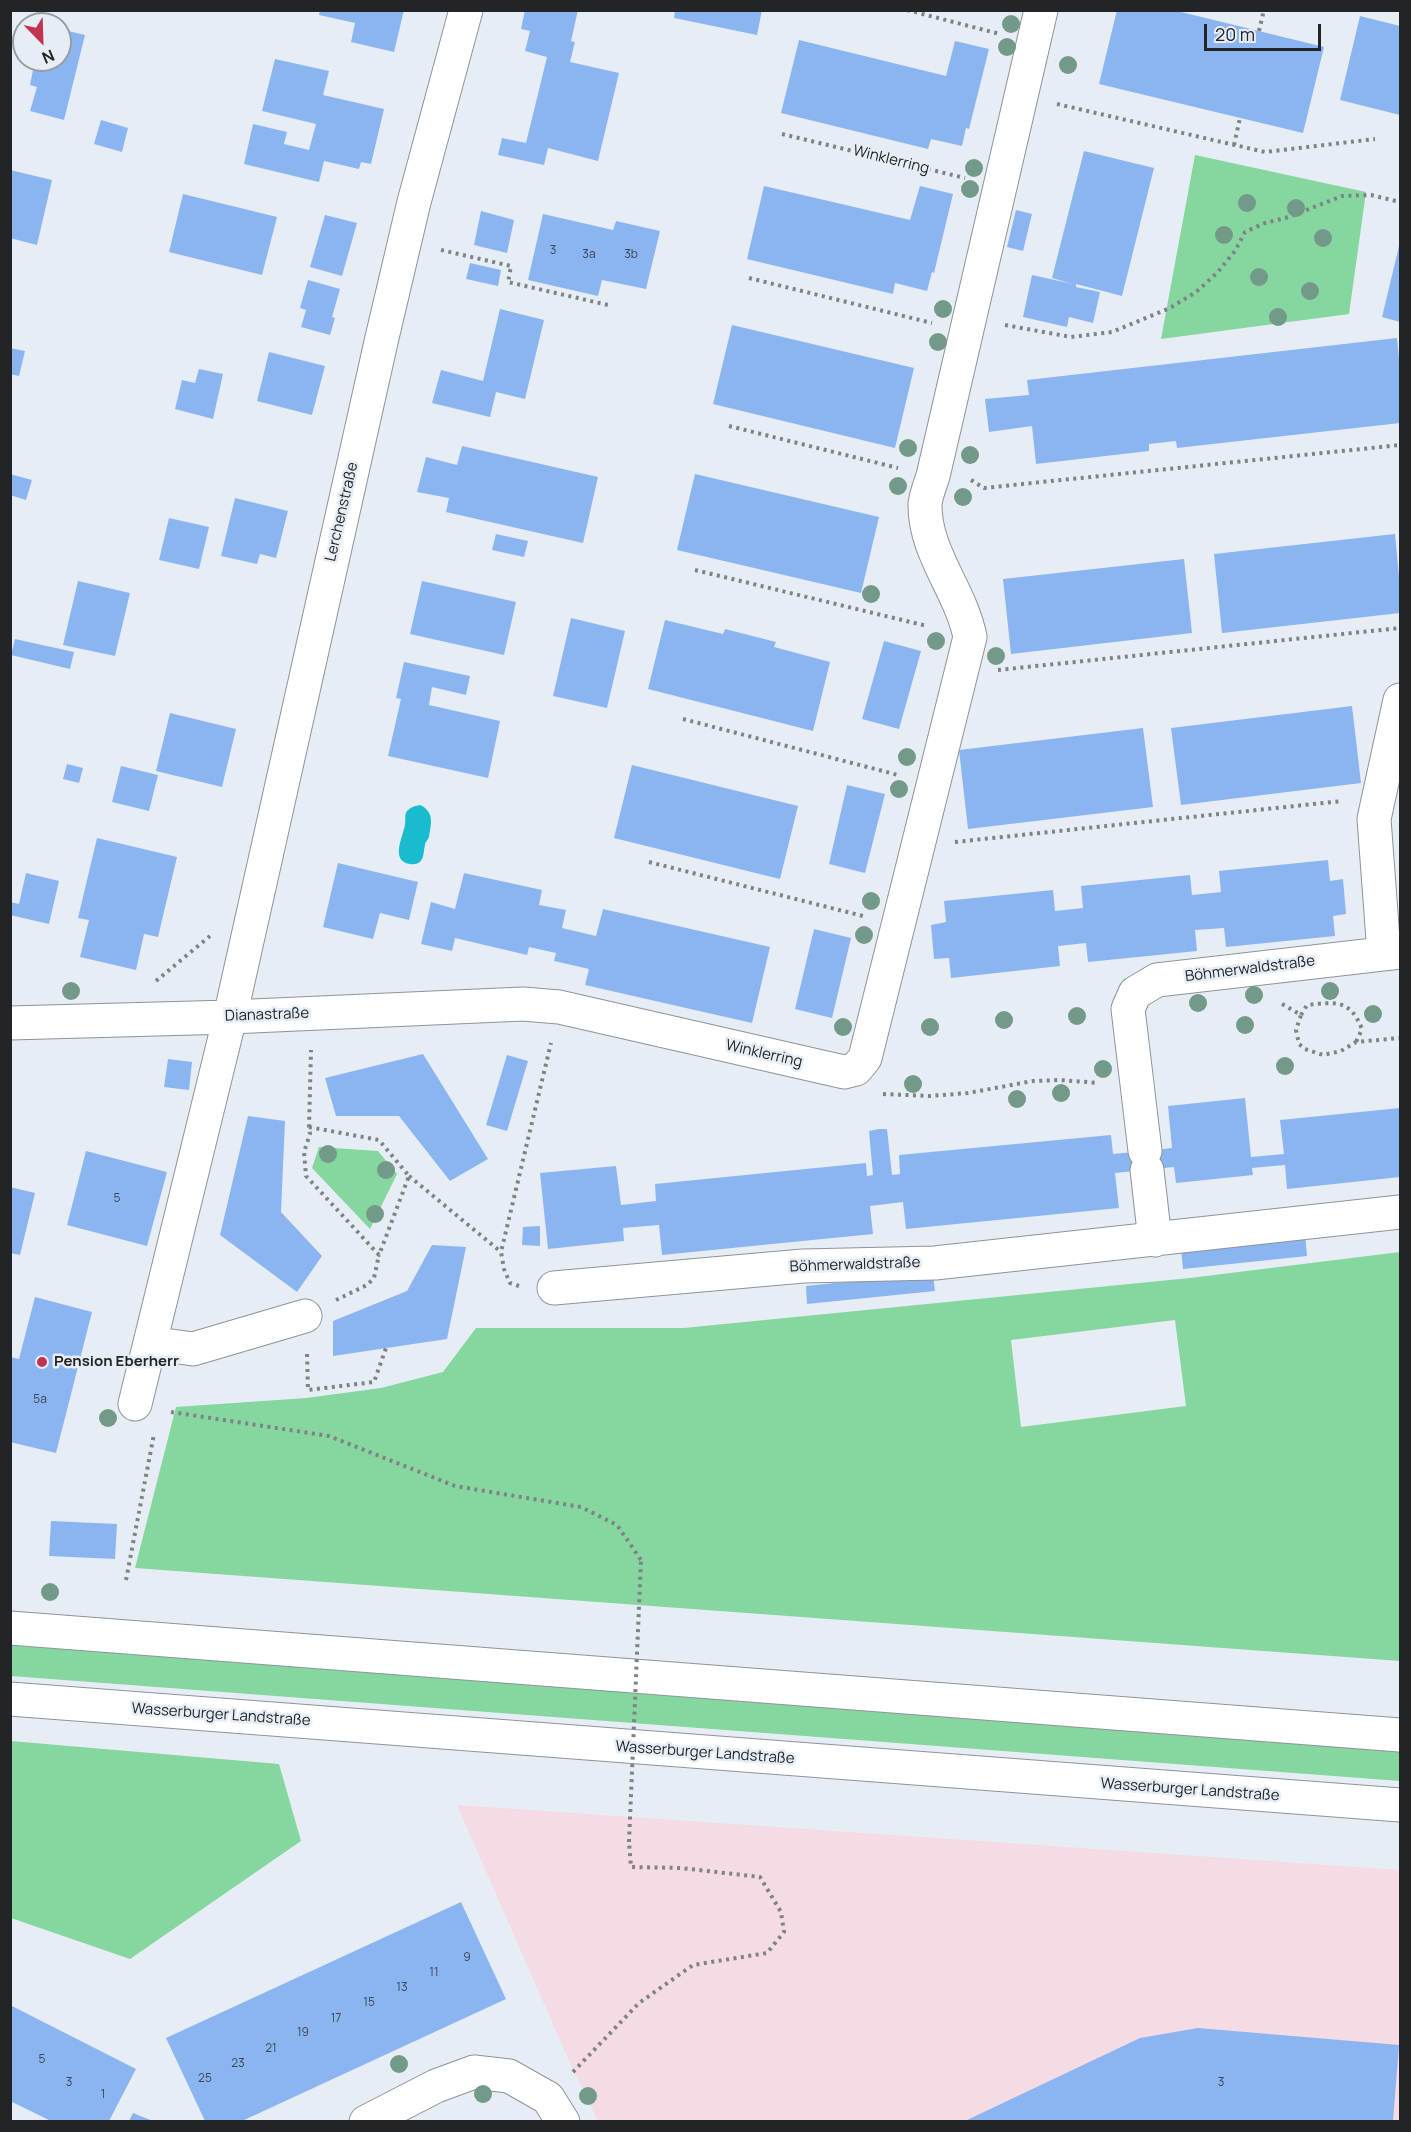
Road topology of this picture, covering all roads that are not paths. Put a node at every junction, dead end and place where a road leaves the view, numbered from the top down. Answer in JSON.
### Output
{"nodes":[{"id":1,"x":466,"y":10,"type":"edge"},
{"id":2,"x":1041,"y":10,"type":"edge"},
{"id":3,"x":1401,"y":700,"type":"edge"},
{"id":4,"x":1392,"y":953,"type":"edge"},
{"id":5,"x":523,"y":1004,"type":"joint"},
{"id":6,"x":230,"y":1017,"type":"junction"},
{"id":7,"x":10,"y":1023,"type":"edge"},
{"id":8,"x":1401,"y":1212,"type":"edge"},
{"id":9,"x":1155,"y":1240,"type":"junction"},
{"id":10,"x":554,"y":1288,"type":"road end"},
{"id":11,"x":305,"y":1316,"type":"road end"},
{"id":12,"x":150,"y":1343,"type":"junction"},
{"id":13,"x":135,"y":1404,"type":"dead end"},
{"id":14,"x":10,"y":1628,"type":"edge"},
{"id":15,"x":10,"y":1698,"type":"edge"},
{"id":16,"x":1401,"y":1735,"type":"edge"},
{"id":17,"x":1401,"y":1805,"type":"edge"},
{"id":18,"x":366,"y":2121,"type":"edge"},
{"id":19,"x":563,"y":2121,"type":"edge"}],
"edges":[{"from":1,"to":6,"type":"street","name":"Lerchenstraße"},
{"from":2,"to":5,"type":"street","name":"Winklerring"},
{"from":3,"to":4,"type":"street","name":"Böhmerwaldstraße"},
{"from":4,"to":9,"type":"street","name":"Böhmerwaldstraße"},
{"from":5,"to":6,"type":"street","name":"Dianastraße"},
{"from":6,"to":7,"type":"street","name":"Dianastraße"},
{"from":6,"to":12,"type":"street","name":"Lerchenstraße"},
{"from":8,"to":9,"type":"street","name":"Böhmerwaldstraße"},
{"from":9,"to":10,"type":"street","name":"Böhmerwaldstraße"},
{"from":11,"to":12,"type":"street"},
{"from":12,"to":13,"type":"street","name":"Lerchenstraße"},
{"from":14,"to":16,"type":"street"},
{"from":15,"to":17,"type":"street","name":"Wasserburger Landstraße"},
{"from":18,"to":19,"type":"street"}]}
